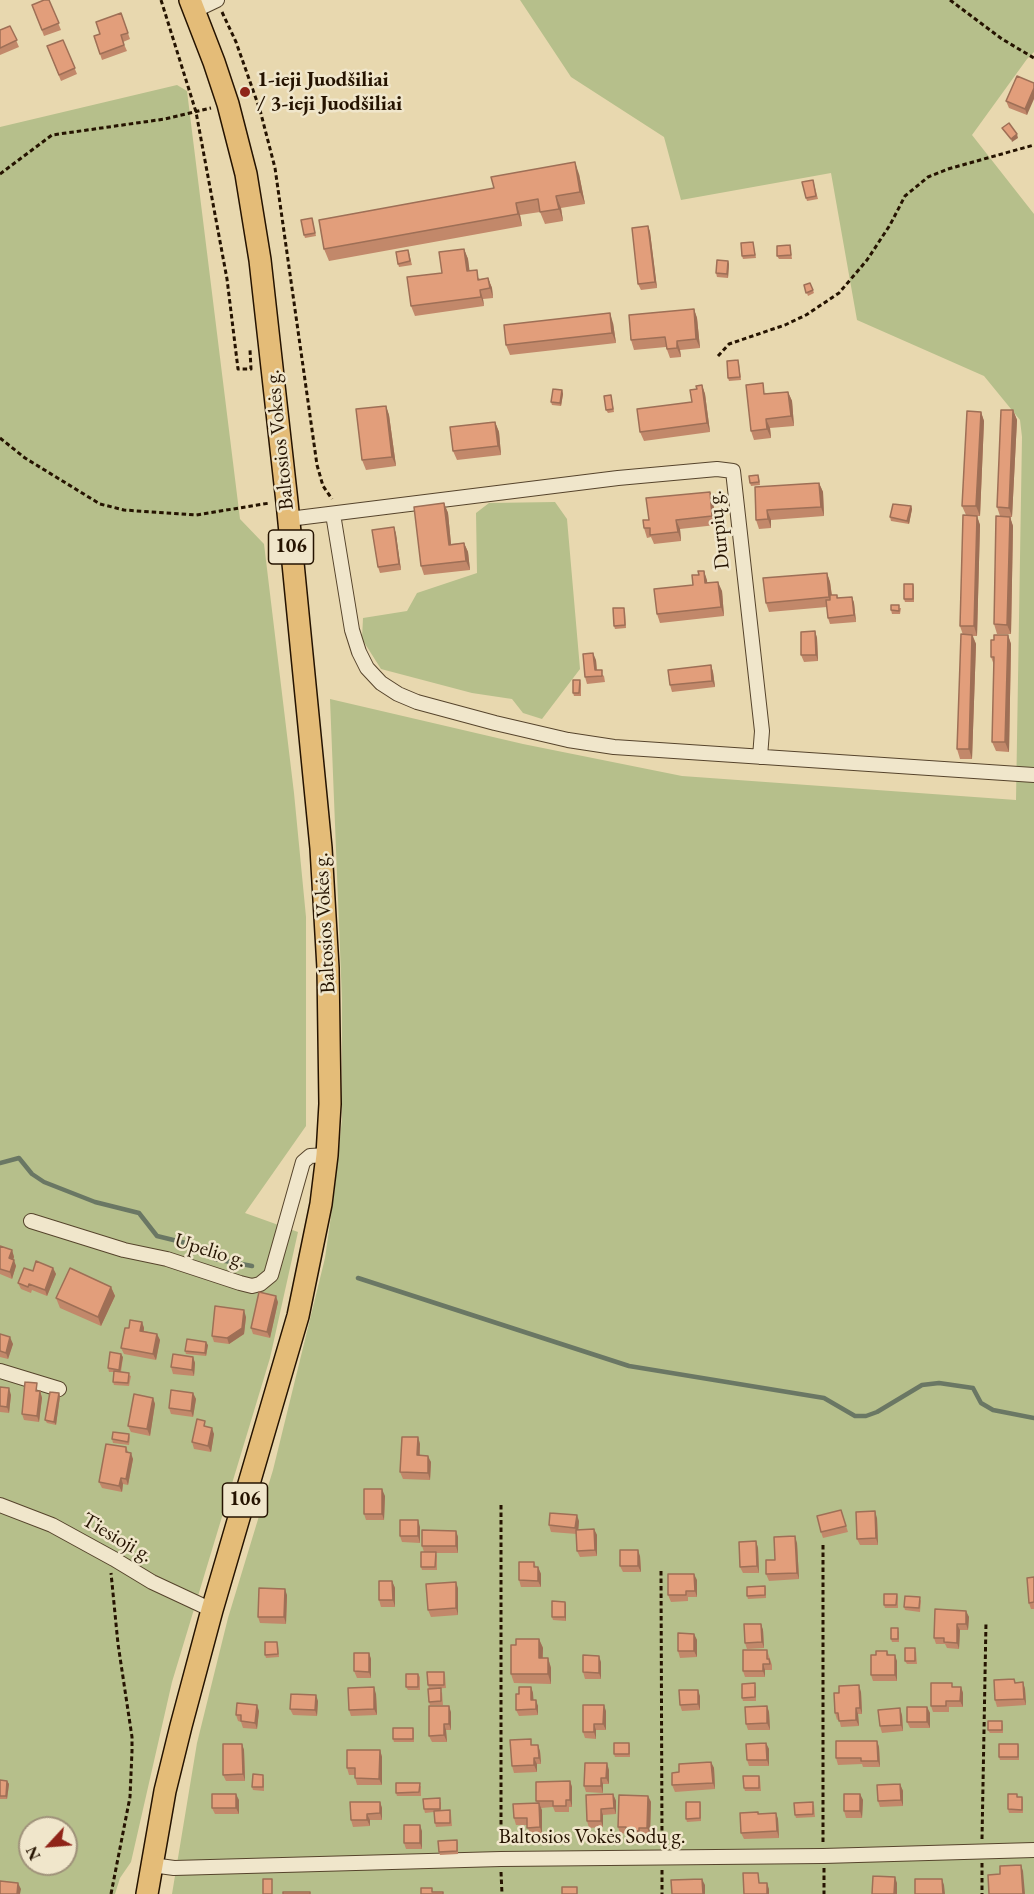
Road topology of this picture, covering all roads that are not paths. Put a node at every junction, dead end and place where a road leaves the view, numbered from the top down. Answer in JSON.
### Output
{"nodes":[{"id":1,"x":217,"y":0,"type":"edge"},
{"id":2,"x":192,"y":6,"type":"edge"},
{"id":3,"x":288,"y":510,"type":"junction"},
{"id":4,"x":337,"y":514,"type":"junction"},
{"id":5,"x":760,"y":757,"type":"junction"},
{"id":6,"x":1034,"y":775,"type":"edge"},
{"id":7,"x":327,"y":1155,"type":"junction"},
{"id":8,"x":31,"y":1221,"type":"dead end"},
{"id":9,"x":0,"y":1371,"type":"edge"},
{"id":10,"x":59,"y":1389,"type":"dead end"},
{"id":11,"x":0,"y":1505,"type":"edge"},
{"id":12,"x":212,"y":1610,"type":"junction"},
{"id":13,"x":1034,"y":1850,"type":"edge"},
{"id":14,"x":152,"y":1864,"type":"junction"},
{"id":15,"x":147,"y":1894,"type":"edge"}],
"edges":[{"from":1,"to":2,"type":"street"},
{"from":2,"to":3,"type":"main road","name":"Baltosios Vokės g.","number":"106"},
{"from":3,"to":4,"type":"street","name":"Durpių g."},
{"from":3,"to":7,"type":"main road","name":"Baltosios Vokės g.","number":"106"},
{"from":4,"to":5,"type":"street"},
{"from":4,"to":5,"type":"street","name":"Durpių g."},
{"from":5,"to":6,"type":"street"},
{"from":7,"to":8,"type":"street","name":"Upelio g."},
{"from":7,"to":12,"type":"main road","number":"106"},
{"from":9,"to":10,"type":"street"},
{"from":11,"to":12,"type":"street","name":"Tiesioji g."},
{"from":12,"to":14,"type":"main road","number":"106"},
{"from":13,"to":14,"type":"street","name":"Baltosios Vokės Sodų g."},
{"from":14,"to":15,"type":"main road","number":"106"}]}
